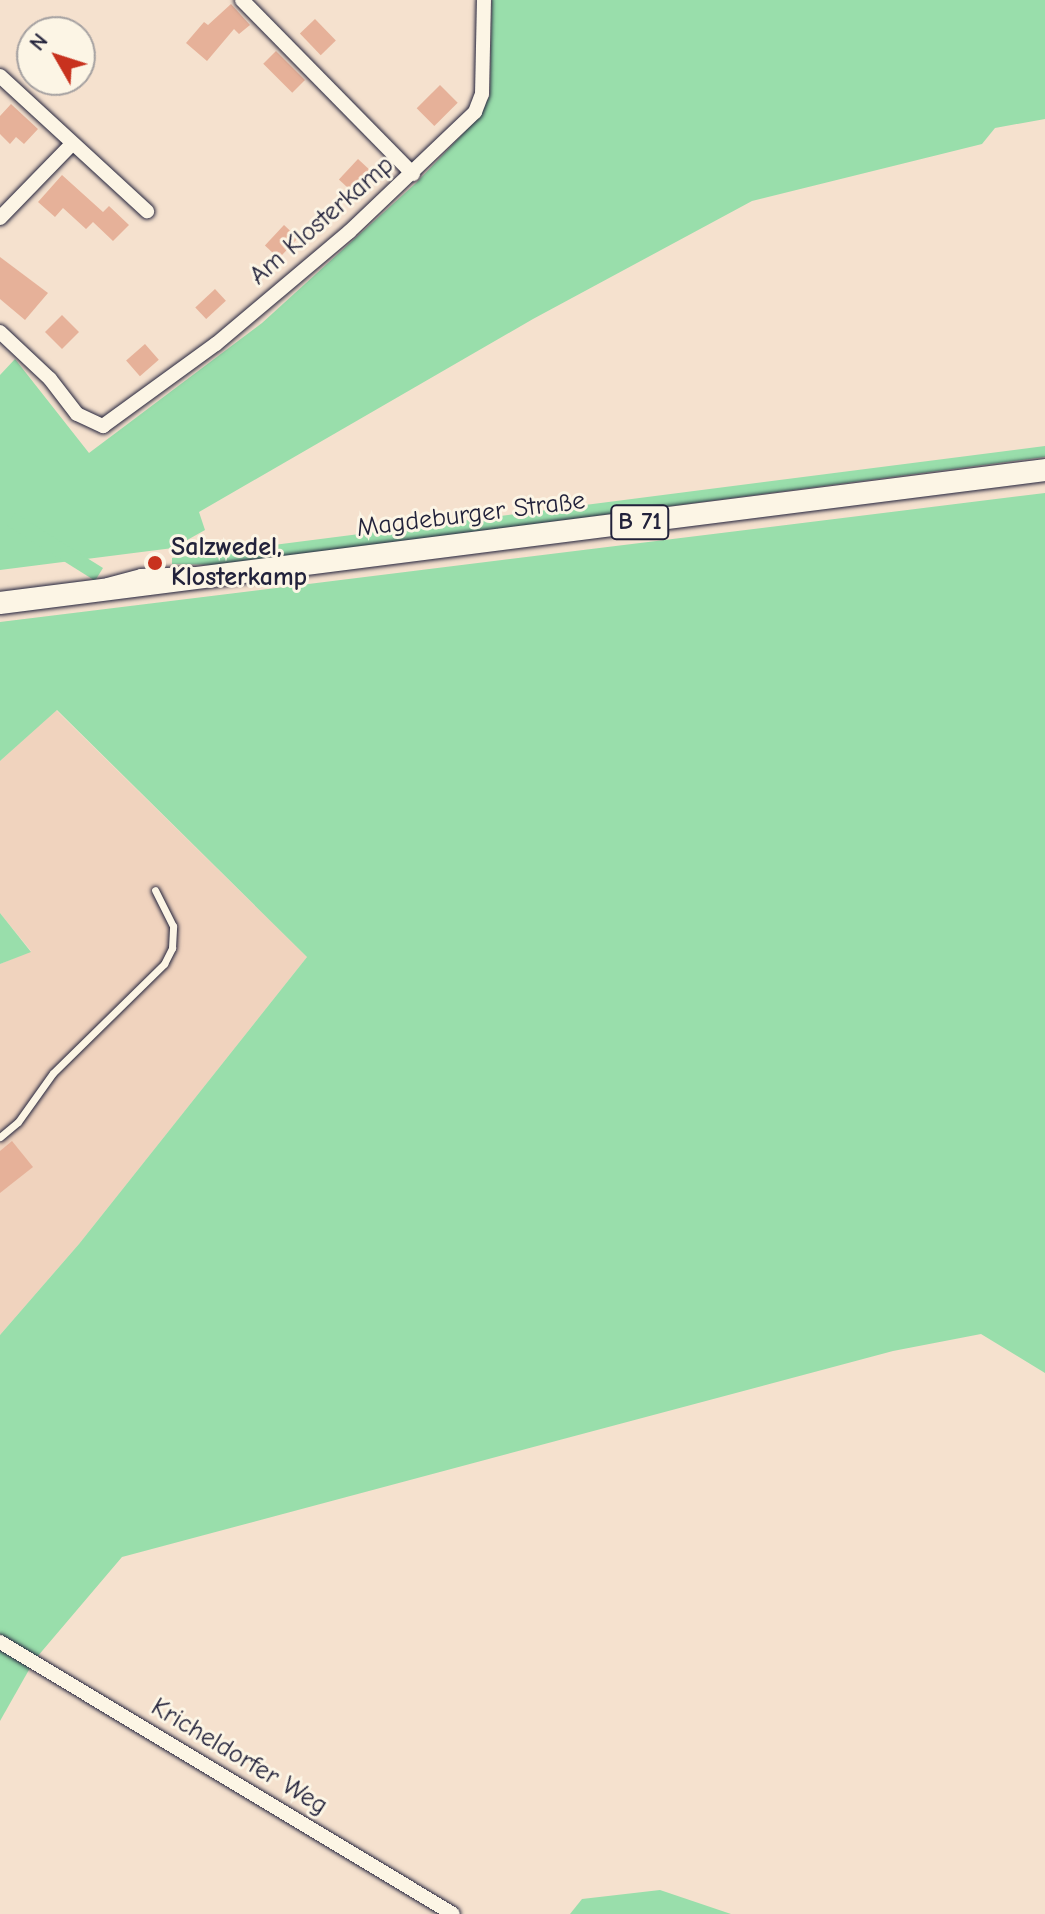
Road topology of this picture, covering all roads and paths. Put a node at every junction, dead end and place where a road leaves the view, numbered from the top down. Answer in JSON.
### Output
{"nodes":[{"id":1,"x":242,"y":0,"type":"edge"},
{"id":2,"x":484,"y":0,"type":"edge"},
{"id":3,"x":0,"y":76,"type":"edge"},
{"id":4,"x":72,"y":144,"type":"junction"},
{"id":5,"x":413,"y":174,"type":"junction"},
{"id":6,"x":147,"y":211,"type":"dead end"},
{"id":7,"x":0,"y":218,"type":"edge"},
{"id":8,"x":0,"y":332,"type":"edge"},
{"id":9,"x":1045,"y":470,"type":"edge"},
{"id":10,"x":0,"y":603,"type":"edge"},
{"id":11,"x":155,"y":890,"type":"dead end"},
{"id":12,"x":0,"y":1137,"type":"edge"},
{"id":13,"x":0,"y":1642,"type":"edge"},
{"id":14,"x":453,"y":1914,"type":"edge"}],
"edges":[{"from":1,"to":5,"type":"street"},
{"from":2,"to":5,"type":"street","name":"Am Klosterkamp"},
{"from":3,"to":4,"type":"street"},
{"from":4,"to":6,"type":"street"},
{"from":4,"to":7,"type":"street"},
{"from":5,"to":8,"type":"street","name":"Am Klosterkamp"},
{"from":9,"to":10,"type":"main road","name":"Magdeburger Straße","number":"B 71"},
{"from":11,"to":12,"type":"lane"},
{"from":13,"to":14,"type":"street","name":"Kricheldorfer Weg"}]}
